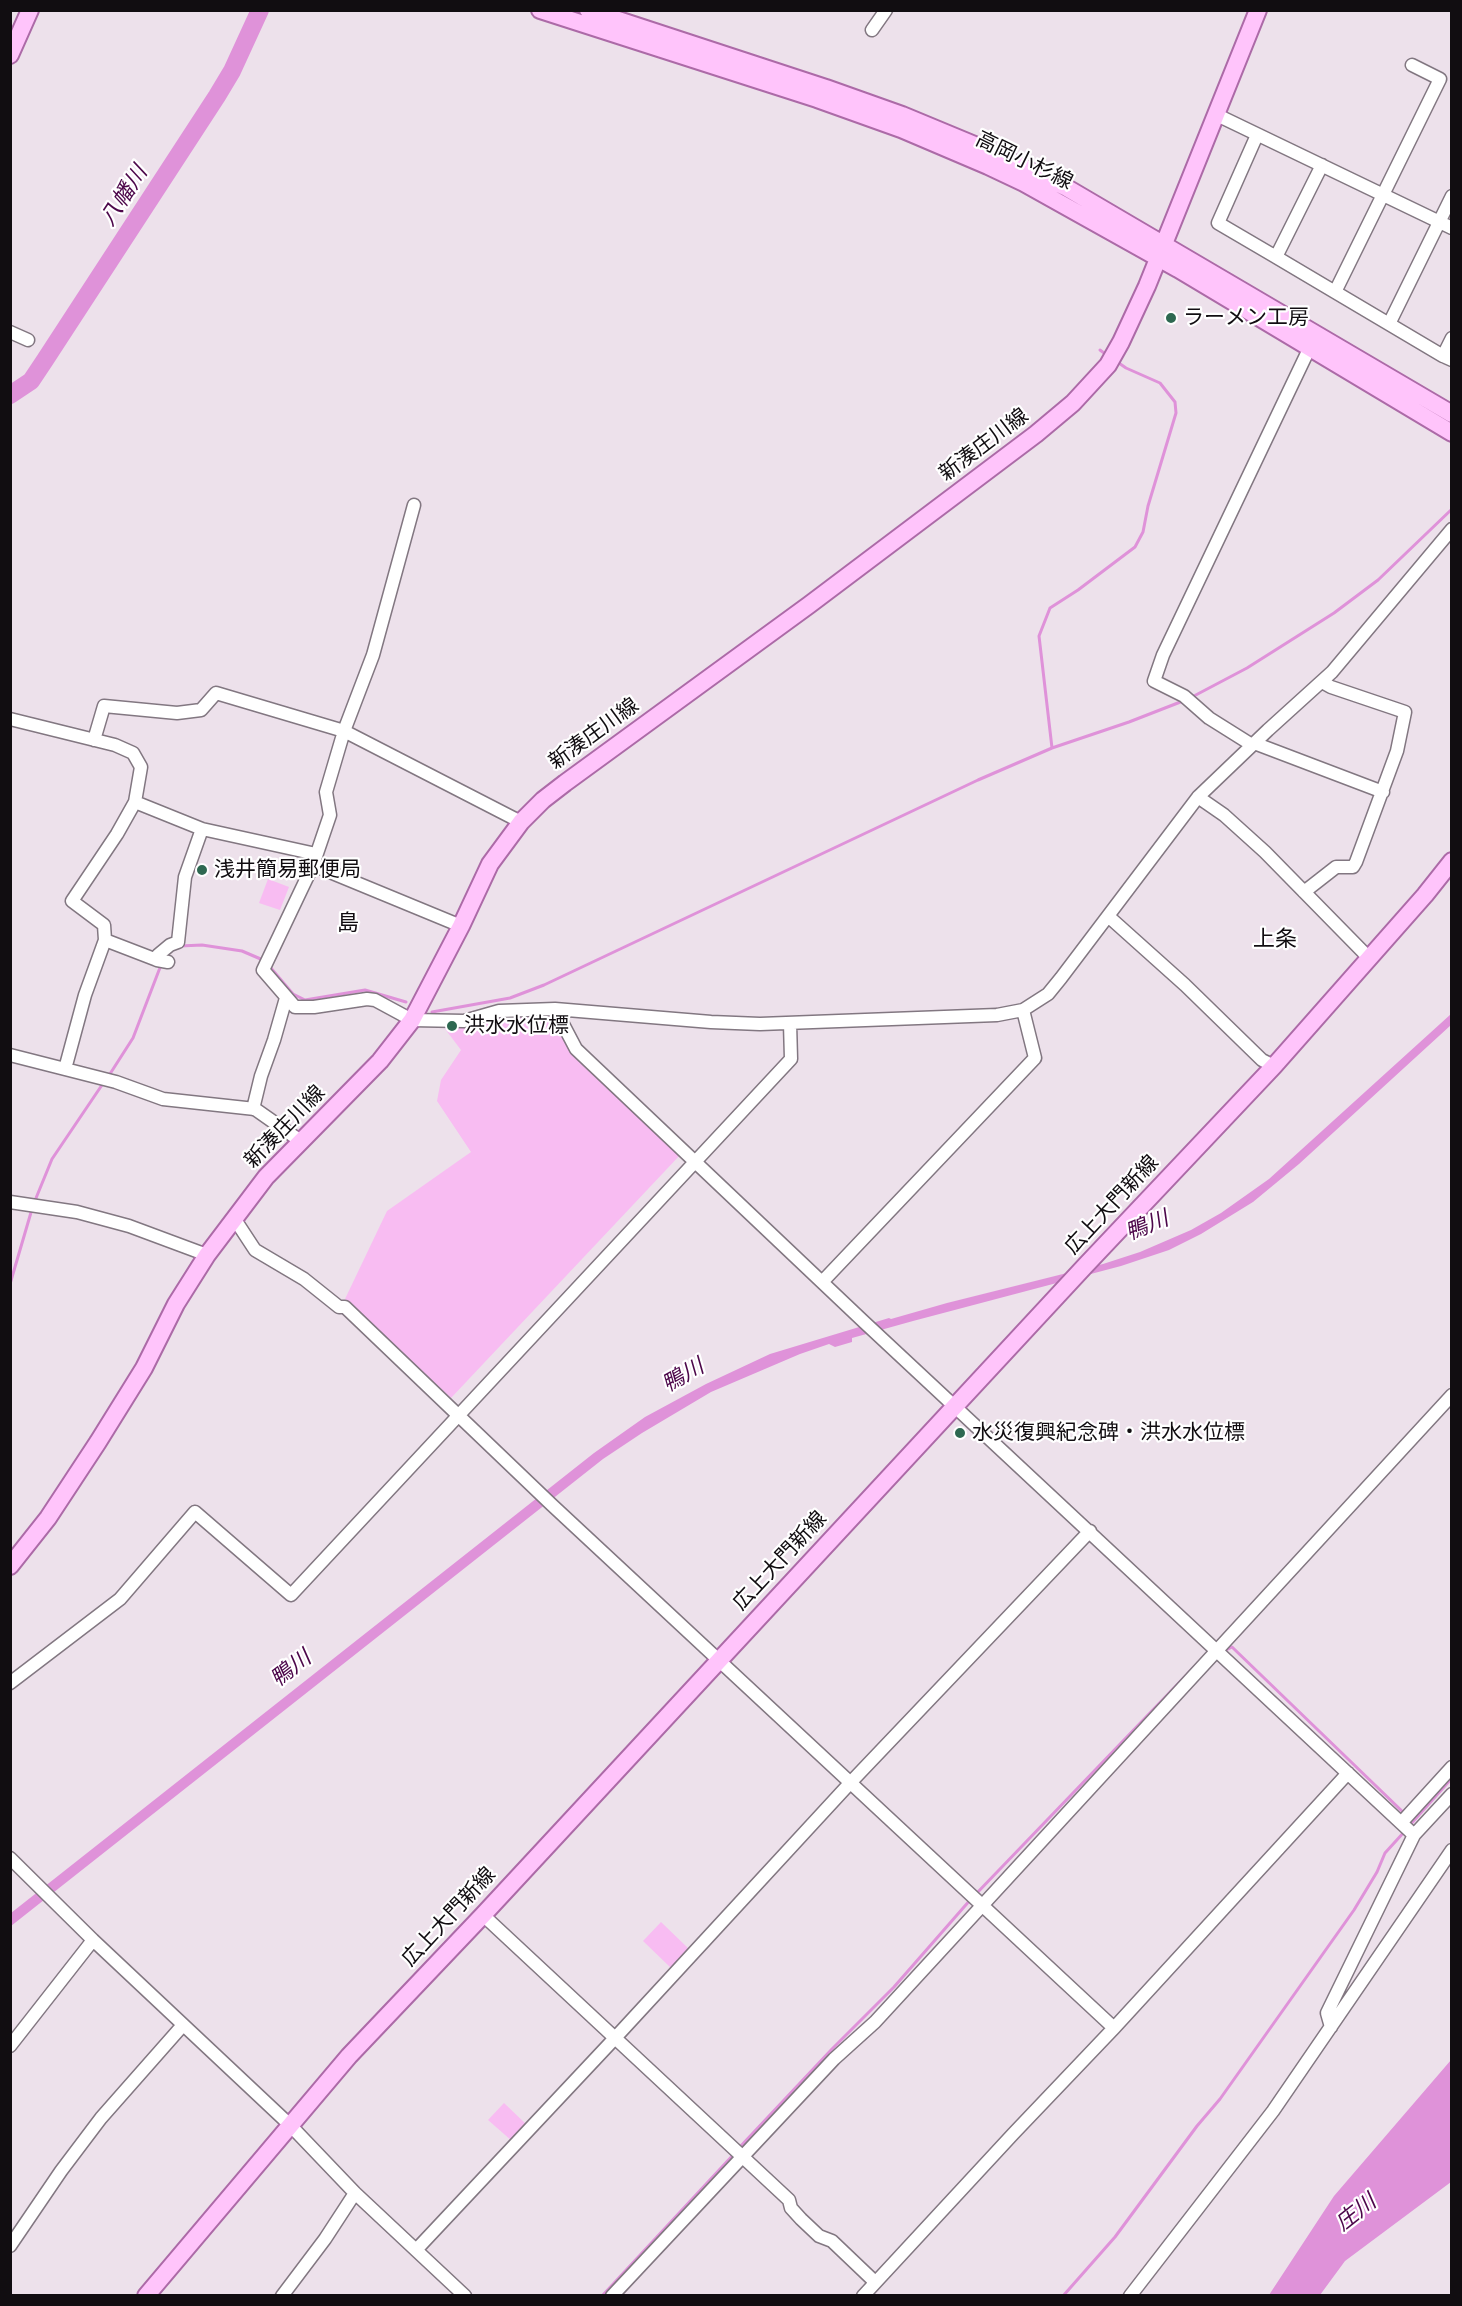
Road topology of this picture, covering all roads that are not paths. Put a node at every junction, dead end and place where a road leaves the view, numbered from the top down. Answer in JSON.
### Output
{"nodes":[{"id":1,"x":30,"y":10,"type":"edge"},
{"id":2,"x":540,"y":10,"type":"edge"},
{"id":3,"x":588,"y":10,"type":"edge"},
{"id":4,"x":886,"y":10,"type":"edge"},
{"id":5,"x":1258,"y":10,"type":"edge"},
{"id":6,"x":872,"y":30,"type":"dead end"},
{"id":7,"x":10,"y":55,"type":"edge"},
{"id":8,"x":1412,"y":65,"type":"dead end"},
{"id":9,"x":1446,"y":82,"type":"edge"},
{"id":10,"x":1217,"y":115,"type":"junction"},
{"id":11,"x":1257,"y":135,"type":"junction"},
{"id":12,"x":1322,"y":165,"type":"junction"},
{"id":13,"x":1383,"y":195,"type":"junction"},
{"id":14,"x":1452,"y":196,"type":"edge"},
{"id":15,"x":1439,"y":221,"type":"junction"},
{"id":16,"x":1452,"y":228,"type":"edge"},
{"id":17,"x":1160,"y":251,"type":"junction"},
{"id":18,"x":1276,"y":257,"type":"junction"},
{"id":19,"x":1335,"y":292,"type":"junction"},
{"id":20,"x":1389,"y":324,"type":"junction"},
{"id":21,"x":10,"y":332,"type":"edge"},
{"id":22,"x":1452,"y":338,"type":"edge"},
{"id":23,"x":28,"y":340,"type":"dead end"},
{"id":24,"x":1310,"y":347,"type":"junction"},
{"id":25,"x":1447,"y":358,"type":"edge"},
{"id":26,"x":1452,"y":414,"type":"edge"},
{"id":27,"x":1452,"y":433,"type":"edge"},
{"id":28,"x":414,"y":506,"type":"dead end"},
{"id":29,"x":1452,"y":529,"type":"edge"},
{"id":30,"x":1322,"y":681,"type":"junction"},
{"id":31,"x":10,"y":719,"type":"edge"},
{"id":32,"x":344,"y":732,"type":"junction"},
{"id":33,"x":94,"y":740,"type":"junction"},
{"id":34,"x":1253,"y":744,"type":"junction"},
{"id":35,"x":1383,"y":792,"type":"junction"},
{"id":36,"x":1198,"y":797,"type":"junction"},
{"id":37,"x":135,"y":802,"type":"junction"},
{"id":38,"x":521,"y":822,"type":"junction"},
{"id":39,"x":202,"y":830,"type":"junction"},
{"id":40,"x":315,"y":860,"type":"junction"},
{"id":41,"x":1452,"y":861,"type":"edge"},
{"id":42,"x":1304,"y":892,"type":"junction"},
{"id":43,"x":1108,"y":916,"type":"junction"},
{"id":44,"x":461,"y":926,"type":"junction"},
{"id":45,"x":105,"y":940,"type":"junction"},
{"id":46,"x":1370,"y":959,"type":"junction"},
{"id":47,"x":286,"y":998,"type":"junction"},
{"id":48,"x":555,"y":1009,"type":"junction"},
{"id":49,"x":1023,"y":1010,"type":"junction"},
{"id":50,"x":412,"y":1020,"type":"junction"},
{"id":51,"x":790,"y":1023,"type":"junction"},
{"id":52,"x":10,"y":1055,"type":"edge"},
{"id":53,"x":1274,"y":1066,"type":"junction"},
{"id":54,"x":65,"y":1069,"type":"junction"},
{"id":55,"x":253,"y":1109,"type":"junction"},
{"id":56,"x":302,"y":1142,"type":"junction"},
{"id":57,"x":694,"y":1161,"type":"junction"},
{"id":58,"x":10,"y":1202,"type":"edge"},
{"id":59,"x":234,"y":1218,"type":"junction"},
{"id":60,"x":207,"y":1255,"type":"junction"},
{"id":61,"x":823,"y":1281,"type":"junction"},
{"id":62,"x":1452,"y":1395,"type":"edge"},
{"id":63,"x":956,"y":1406,"type":"junction"},
{"id":64,"x":460,"y":1415,"type":"junction"},
{"id":65,"x":1090,"y":1531,"type":"junction"},
{"id":66,"x":10,"y":1566,"type":"edge"},
{"id":67,"x":1217,"y":1649,"type":"junction"},
{"id":68,"x":719,"y":1659,"type":"junction"},
{"id":69,"x":10,"y":1683,"type":"edge"},
{"id":70,"x":1452,"y":1767,"type":"edge"},
{"id":71,"x":1348,"y":1773,"type":"junction"},
{"id":72,"x":851,"y":1782,"type":"junction"},
{"id":73,"x":1452,"y":1794,"type":"edge"},
{"id":74,"x":1401,"y":1823,"type":"junction"},
{"id":75,"x":1414,"y":1834,"type":"junction"},
{"id":76,"x":1452,"y":1850,"type":"edge"},
{"id":77,"x":10,"y":1858,"type":"edge"},
{"id":78,"x":981,"y":1906,"type":"junction"},
{"id":79,"x":483,"y":1915,"type":"junction"},
{"id":80,"x":93,"y":1940,"type":"junction"},
{"id":81,"x":183,"y":2025,"type":"junction"},
{"id":82,"x":1331,"y":2027,"type":"junction"},
{"id":83,"x":1114,"y":2028,"type":"junction"},
{"id":84,"x":615,"y":2038,"type":"junction"},
{"id":85,"x":10,"y":2046,"type":"edge"},
{"id":86,"x":291,"y":2126,"type":"junction"},
{"id":87,"x":742,"y":2156,"type":"junction"},
{"id":88,"x":355,"y":2193,"type":"junction"},
{"id":89,"x":10,"y":2246,"type":"edge"},
{"id":90,"x":416,"y":2250,"type":"junction"},
{"id":91,"x":875,"y":2282,"type":"junction"},
{"id":92,"x":146,"y":2295,"type":"edge"},
{"id":93,"x":282,"y":2295,"type":"edge"},
{"id":94,"x":465,"y":2295,"type":"edge"},
{"id":95,"x":612,"y":2295,"type":"edge"},
{"id":96,"x":863,"y":2295,"type":"edge"},
{"id":97,"x":1130,"y":2295,"type":"edge"}],
"edges":[{"from":1,"to":7,"type":"main road"},
{"from":2,"to":17,"type":"main road","name":"高岡小杉線"},
{"from":3,"to":17,"type":"main road","name":"高岡小杉線"},
{"from":4,"to":6,"type":"street"},
{"from":5,"to":10,"type":"main road","name":"新湊庄川線"},
{"from":8,"to":9,"type":"street"},
{"from":9,"to":13,"type":"street"},
{"from":10,"to":11,"type":"street"},
{"from":10,"to":17,"type":"main road","name":"新湊庄川線"},
{"from":11,"to":12,"type":"street"},
{"from":11,"to":18,"type":"street"},
{"from":12,"to":13,"type":"street"},
{"from":12,"to":18,"type":"street"},
{"from":13,"to":15,"type":"street"},
{"from":13,"to":19,"type":"street"},
{"from":14,"to":15,"type":"street"},
{"from":15,"to":16,"type":"street"},
{"from":15,"to":20,"type":"street"},
{"from":17,"to":24,"type":"main road","name":"高岡小杉線"},
{"from":17,"to":26,"type":"main road","name":"高岡小杉線"},
{"from":17,"to":38,"type":"main road","name":"新湊庄川線"},
{"from":18,"to":19,"type":"street"},
{"from":19,"to":20,"type":"street"},
{"from":20,"to":25,"type":"street"},
{"from":21,"to":23,"type":"street"},
{"from":22,"to":25,"type":"street"},
{"from":24,"to":27,"type":"main road","name":"高岡小杉線"},
{"from":24,"to":34,"type":"street"},
{"from":28,"to":32,"type":"street"},
{"from":29,"to":30,"type":"street"},
{"from":30,"to":34,"type":"street"},
{"from":30,"to":35,"type":"street"},
{"from":31,"to":33,"type":"street"},
{"from":32,"to":33,"type":"street"},
{"from":32,"to":38,"type":"street"},
{"from":32,"to":40,"type":"street"},
{"from":33,"to":37,"type":"street"},
{"from":34,"to":35,"type":"street"},
{"from":34,"to":36,"type":"street"},
{"from":35,"to":42,"type":"street"},
{"from":36,"to":42,"type":"street"},
{"from":36,"to":43,"type":"street"},
{"from":37,"to":39,"type":"street"},
{"from":37,"to":45,"type":"street"},
{"from":38,"to":44,"type":"main road","name":"新湊庄川線"},
{"from":39,"to":40,"type":"street"},
{"from":39,"to":45,"type":"street"},
{"from":40,"to":44,"type":"street"},
{"from":40,"to":47,"type":"street"},
{"from":41,"to":46,"type":"main road","name":"広上大門新線"},
{"from":42,"to":46,"type":"street"},
{"from":43,"to":49,"type":"street"},
{"from":43,"to":53,"type":"street"},
{"from":44,"to":50,"type":"main road","name":"新湊庄川線"},
{"from":45,"to":54,"type":"street"},
{"from":46,"to":53,"type":"main road","name":"広上大門新線"},
{"from":47,"to":50,"type":"street"},
{"from":47,"to":55,"type":"street"},
{"from":48,"to":50,"type":"street"},
{"from":48,"to":51,"type":"street"},
{"from":48,"to":57,"type":"street"},
{"from":49,"to":51,"type":"street"},
{"from":49,"to":61,"type":"street"},
{"from":50,"to":56,"type":"main road","name":"新湊庄川線"},
{"from":51,"to":57,"type":"street"},
{"from":52,"to":54,"type":"street"},
{"from":53,"to":63,"type":"main road","name":"広上大門新線"},
{"from":54,"to":55,"type":"street"},
{"from":55,"to":56,"type":"street"},
{"from":56,"to":59,"type":"main road","name":"新湊庄川線"},
{"from":57,"to":61,"type":"street"},
{"from":57,"to":64,"type":"street"},
{"from":58,"to":60,"type":"street"},
{"from":59,"to":60,"type":"main road","name":"新湊庄川線"},
{"from":59,"to":64,"type":"street"},
{"from":60,"to":66,"type":"main road","name":"新湊庄川線"},
{"from":61,"to":63,"type":"street"},
{"from":62,"to":67,"type":"street"},
{"from":63,"to":65,"type":"street"},
{"from":63,"to":68,"type":"main road","name":"広上大門新線"},
{"from":64,"to":68,"type":"street"},
{"from":64,"to":69,"type":"street"},
{"from":65,"to":67,"type":"street"},
{"from":65,"to":72,"type":"street"},
{"from":67,"to":71,"type":"street"},
{"from":67,"to":78,"type":"street"},
{"from":68,"to":72,"type":"street"},
{"from":68,"to":79,"type":"main road","name":"広上大門新線"},
{"from":70,"to":74,"type":"street"},
{"from":71,"to":74,"type":"street"},
{"from":71,"to":83,"type":"street"},
{"from":72,"to":78,"type":"street"},
{"from":72,"to":84,"type":"street"},
{"from":73,"to":75,"type":"street"},
{"from":74,"to":75,"type":"street"},
{"from":75,"to":82,"type":"street"},
{"from":76,"to":82,"type":"street"},
{"from":77,"to":80,"type":"street"},
{"from":78,"to":83,"type":"street"},
{"from":78,"to":87,"type":"street"},
{"from":79,"to":84,"type":"street"},
{"from":79,"to":86,"type":"main road","name":"広上大門新線"},
{"from":80,"to":81,"type":"street"},
{"from":80,"to":85,"type":"street"},
{"from":81,"to":86,"type":"street"},
{"from":81,"to":89,"type":"street"},
{"from":82,"to":97,"type":"street"},
{"from":83,"to":91,"type":"street"},
{"from":84,"to":87,"type":"street"},
{"from":84,"to":90,"type":"street"},
{"from":86,"to":88,"type":"street"},
{"from":86,"to":92,"type":"main road","name":"広上大門新線"},
{"from":87,"to":91,"type":"street"},
{"from":87,"to":95,"type":"street"},
{"from":88,"to":90,"type":"street"},
{"from":88,"to":93,"type":"street"},
{"from":90,"to":94,"type":"street"},
{"from":91,"to":96,"type":"street"}]}
